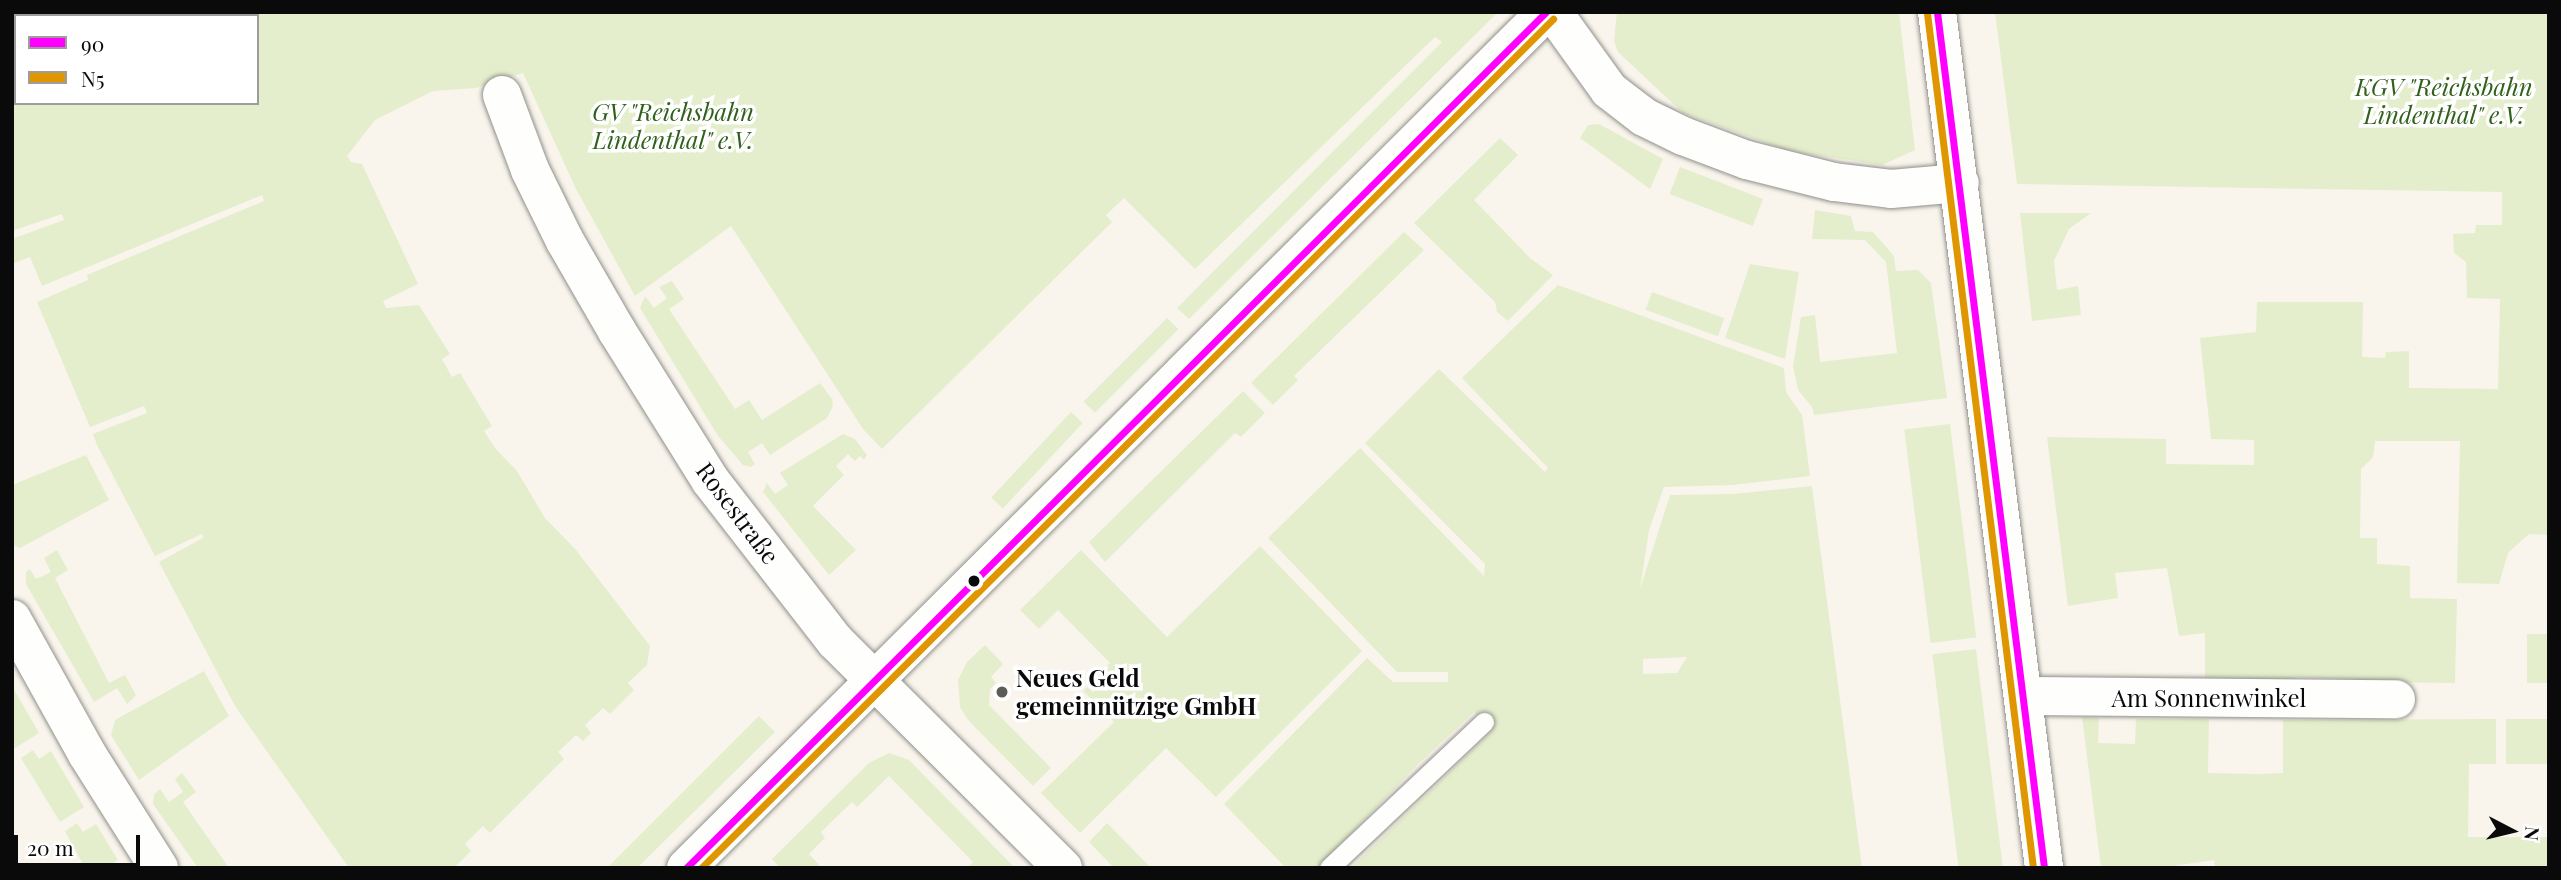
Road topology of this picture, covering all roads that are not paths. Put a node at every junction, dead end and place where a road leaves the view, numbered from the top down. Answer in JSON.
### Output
{"nodes":[{"id":1,"x":1546,"y":12,"type":"edge"},
{"id":2,"x":1553,"y":12,"type":"edge"},
{"id":3,"x":1937,"y":12,"type":"edge"},
{"id":4,"x":502,"y":95,"type":"dead end"},
{"id":5,"x":1960,"y":183,"type":"junction"},
{"id":6,"x":12,"y":619,"type":"edge"},
{"id":7,"x":874,"y":680,"type":"junction"},
{"id":8,"x":2023,"y":696,"type":"junction"},
{"id":9,"x":2396,"y":699,"type":"dead end"},
{"id":10,"x":1484,"y":722,"type":"dead end"},
{"id":11,"x":159,"y":868,"type":"edge"},
{"id":12,"x":686,"y":868,"type":"edge"},
{"id":13,"x":1063,"y":868,"type":"edge"},
{"id":14,"x":1329,"y":868,"type":"edge"},
{"id":15,"x":2045,"y":868,"type":"edge"}],
"edges":[{"from":1,"to":7,"type":"street"},
{"from":2,"to":5,"type":"street"},
{"from":3,"to":5,"type":"street"},
{"from":4,"to":7,"type":"street","name":"Rosestraße"},
{"from":5,"to":8,"type":"street"},
{"from":6,"to":11,"type":"street"},
{"from":7,"to":12,"type":"street"},
{"from":7,"to":13,"type":"street","name":"Rosestraße"},
{"from":8,"to":9,"type":"street","name":"Am Sonnenwinkel"},
{"from":8,"to":15,"type":"street"},
{"from":10,"to":14,"type":"lane"}]}
